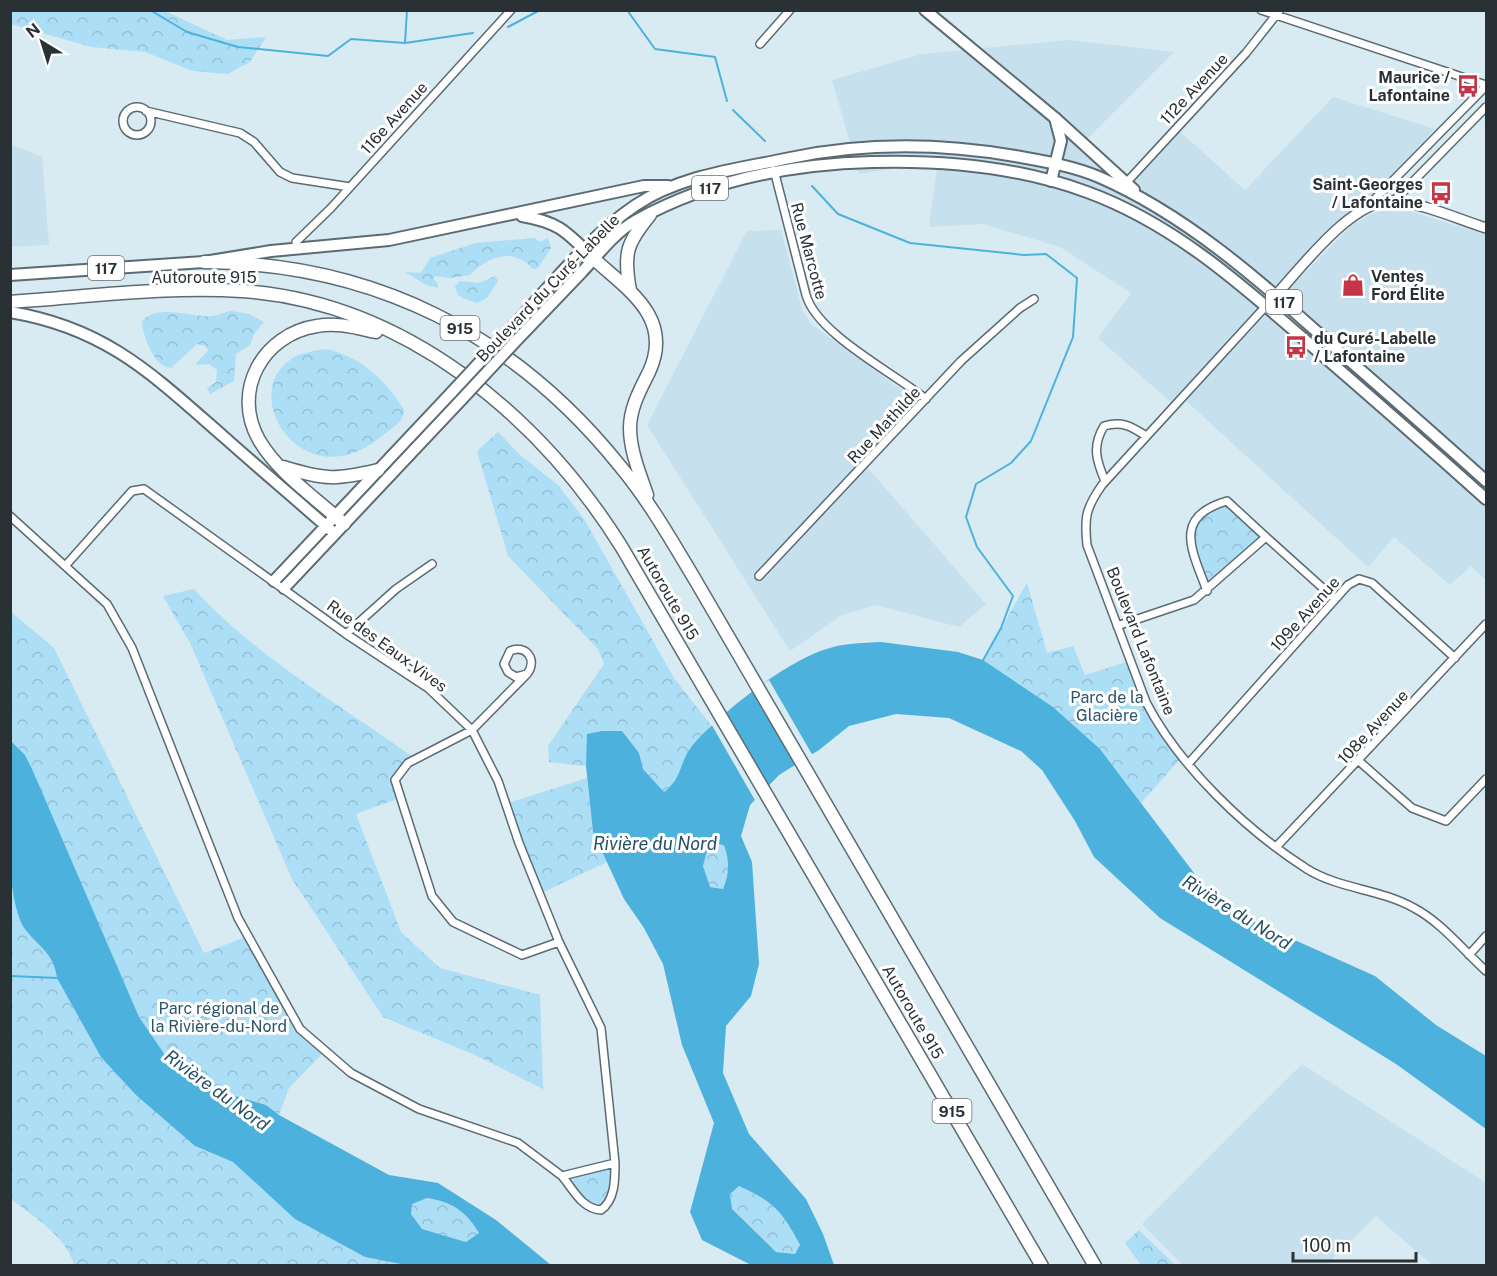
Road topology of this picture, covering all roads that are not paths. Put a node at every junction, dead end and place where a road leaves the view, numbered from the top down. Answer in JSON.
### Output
{"nodes":[{"id":1,"x":511,"y":10,"type":"edge"},
{"id":2,"x":790,"y":10,"type":"edge"},
{"id":3,"x":925,"y":10,"type":"edge"},
{"id":4,"x":1261,"y":10,"type":"edge"},
{"id":5,"x":1279,"y":13,"type":"edge"},
{"id":6,"x":760,"y":44,"type":"dead end"},
{"id":7,"x":1486,"y":85,"type":"edge"},
{"id":8,"x":1486,"y":106,"type":"edge"},
{"id":9,"x":146,"y":111,"type":"junction"},
{"id":10,"x":1055,"y":118,"type":"junction"},
{"id":11,"x":772,"y":162,"type":"junction"},
{"id":12,"x":1055,"y":163,"type":"junction"},
{"id":13,"x":775,"y":173,"type":"junction"},
{"id":14,"x":1051,"y":181,"type":"junction"},
{"id":15,"x":1126,"y":183,"type":"junction"},
{"id":16,"x":671,"y":186,"type":"junction"},
{"id":17,"x":350,"y":187,"type":"junction"},
{"id":18,"x":1395,"y":200,"type":"junction"},
{"id":19,"x":1369,"y":205,"type":"junction"},
{"id":20,"x":1156,"y":207,"type":"junction"},
{"id":21,"x":516,"y":214,"type":"junction"},
{"id":22,"x":650,"y":215,"type":"junction"},
{"id":23,"x":1486,"y":228,"type":"edge"},
{"id":24,"x":291,"y":246,"type":"junction"},
{"id":25,"x":589,"y":254,"type":"junction"},
{"id":26,"x":204,"y":262,"type":"junction"},
{"id":27,"x":10,"y":274,"type":"edge"},
{"id":28,"x":630,"y":290,"type":"junction"},
{"id":29,"x":1276,"y":295,"type":"junction"},
{"id":30,"x":1034,"y":299,"type":"dead end"},
{"id":31,"x":10,"y":302,"type":"edge"},
{"id":32,"x":1266,"y":306,"type":"junction"},
{"id":33,"x":10,"y":312,"type":"edge"},
{"id":34,"x":395,"y":335,"type":"junction"},
{"id":35,"x":926,"y":399,"type":"junction"},
{"id":36,"x":1427,"y":428,"type":"junction"},
{"id":37,"x":1146,"y":436,"type":"junction"},
{"id":38,"x":1418,"y":438,"type":"junction"},
{"id":39,"x":282,"y":466,"type":"junction"},
{"id":40,"x":378,"y":470,"type":"junction"},
{"id":41,"x":1105,"y":481,"type":"junction"},
{"id":42,"x":1486,"y":481,"type":"edge"},
{"id":43,"x":1486,"y":499,"type":"edge"},
{"id":44,"x":653,"y":510,"type":"junction"},
{"id":45,"x":10,"y":516,"type":"edge"},
{"id":46,"x":340,"y":520,"type":"junction"},
{"id":47,"x":325,"y":525,"type":"junction"},
{"id":48,"x":334,"y":534,"type":"junction"},
{"id":49,"x":1266,"y":537,"type":"junction"},
{"id":50,"x":432,"y":564,"type":"dead end"},
{"id":51,"x":66,"y":565,"type":"junction"},
{"id":52,"x":759,"y":576,"type":"dead end"},
{"id":53,"x":274,"y":581,"type":"junction"},
{"id":54,"x":284,"y":588,"type":"junction"},
{"id":55,"x":1207,"y":591,"type":"junction"},
{"id":56,"x":1335,"y":599,"type":"junction"},
{"id":57,"x":1486,"y":624,"type":"edge"},
{"id":58,"x":1117,"y":626,"type":"junction"},
{"id":59,"x":346,"y":633,"type":"junction"},
{"id":60,"x":1479,"y":633,"type":"junction"},
{"id":61,"x":1486,"y":639,"type":"edge"},
{"id":62,"x":1455,"y":658,"type":"junction"},
{"id":63,"x":526,"y":674,"type":"junction"},
{"id":64,"x":472,"y":730,"type":"junction"},
{"id":65,"x":1360,"y":762,"type":"junction"},
{"id":66,"x":1188,"y":764,"type":"junction"},
{"id":67,"x":1486,"y":779,"type":"edge"},
{"id":68,"x":1277,"y":846,"type":"junction"},
{"id":69,"x":1486,"y":936,"type":"edge"},
{"id":70,"x":559,"y":942,"type":"junction"},
{"id":71,"x":1469,"y":955,"type":"junction"},
{"id":72,"x":1486,"y":971,"type":"edge"},
{"id":73,"x":615,"y":1163,"type":"junction"},
{"id":74,"x":562,"y":1176,"type":"junction"},
{"id":75,"x":1060,"y":1206,"type":"junction"},
{"id":76,"x":1042,"y":1266,"type":"edge"},
{"id":77,"x":1095,"y":1266,"type":"edge"},
{"id":78,"x":1104,"y":1266,"type":"edge"}],
"edges":[{"from":1,"to":17,"type":"street","name":"116e Avenue"},
{"from":2,"to":6,"type":"street"},
{"from":3,"to":10,"type":"main road"},
{"from":4,"to":5,"type":"street"},
{"from":5,"to":7,"type":"street"},
{"from":5,"to":15,"type":"street","name":"112e Avenue"},
{"from":7,"to":19,"type":"street","name":"Boulevard Lafontaine"},
{"from":8,"to":18,"type":"street"},
{"from":9,"to":9,"type":"street"},
{"from":9,"to":17,"type":"street"},
{"from":10,"to":12,"type":"main road"},
{"from":10,"to":15,"type":"main road"},
{"from":11,"to":12,"type":"main road","name":"Boulevard du Curé-Labelle","number":"117"},
{"from":11,"to":13,"type":"street","name":"Rue Marcotte"},
{"from":11,"to":16,"type":"main road","name":"Boulevard du Curé-Labelle","number":"117"},
{"from":12,"to":14,"type":"main road"},
{"from":12,"to":20,"type":"main road","name":"Boulevard du Curé-Labelle","number":"117"},
{"from":13,"to":14,"type":"main road","name":"Boulevard du Curé-Labelle","number":"117"},
{"from":13,"to":22,"type":"main road","name":"Boulevard du Curé-Labelle","number":"117"},
{"from":13,"to":35,"type":"street","name":"Rue Marcotte"},
{"from":14,"to":32,"type":"main road","name":"Boulevard du Curé-Labelle","number":"117"},
{"from":15,"to":20,"type":"main road"},
{"from":16,"to":21,"type":"main road"},
{"from":16,"to":25,"type":"main road","name":"Boulevard du Curé-Labelle"},
{"from":17,"to":24,"type":"street","name":"116e Avenue"},
{"from":18,"to":19,"type":"street","name":"Boulevard Lafontaine"},
{"from":18,"to":23,"type":"street"},
{"from":19,"to":29,"type":"street","name":"Boulevard Lafontaine"},
{"from":20,"to":29,"type":"main road","name":"Boulevard du Curé-Labelle","number":"117"},
{"from":21,"to":24,"type":"main road"},
{"from":21,"to":25,"type":"main road"},
{"from":22,"to":25,"type":"main road","name":"Boulevard du Curé-Labelle","number":"117"},
{"from":22,"to":28,"type":"highway"},
{"from":24,"to":26,"type":"main road"},
{"from":25,"to":28,"type":"highway"},
{"from":25,"to":40,"type":"main road","name":"Boulevard du Curé-Labelle","bridge":true},
{"from":25,"to":46,"type":"main road","name":"Boulevard du Curé-Labelle","number":"117","bridge":true},
{"from":26,"to":27,"type":"main road","number":"117"},
{"from":26,"to":44,"type":"highway","name":"Autoroute 915","number":"915"},
{"from":28,"to":44,"type":"highway"},
{"from":29,"to":32,"type":"street","name":"Boulevard Lafontaine"},
{"from":29,"to":36,"type":"main road","name":"Boulevard du Curé-Labelle","number":"117"},
{"from":30,"to":35,"type":"street","name":"Rue Mathilde"},
{"from":31,"to":34,"type":"highway","name":"Autoroute 915","number":"915"},
{"from":32,"to":37,"type":"street","name":"Boulevard Lafontaine"},
{"from":32,"to":38,"type":"main road","name":"Boulevard du Curé-Labelle","number":"117"},
{"from":33,"to":47,"type":"main road"},
{"from":34,"to":39,"type":"highway"},
{"from":34,"to":76,"type":"highway","name":"Autoroute 915","number":"915"},
{"from":35,"to":52,"type":"street","name":"Rue Mathilde"},
{"from":36,"to":38,"type":"main road"},
{"from":36,"to":42,"type":"main road","name":"Boulevard du Curé-Labelle","number":"117"},
{"from":37,"to":41,"type":"street","name":"Boulevard Lafontaine"},
{"from":37,"to":41,"type":"street"},
{"from":38,"to":43,"type":"main road","name":"Boulevard du Curé-Labelle","number":"117"},
{"from":39,"to":40,"type":"highway"},
{"from":39,"to":46,"type":"highway"},
{"from":40,"to":46,"type":"main road","name":"Boulevard du Curé-Labelle"},
{"from":41,"to":58,"type":"street","name":"Boulevard Lafontaine"},
{"from":44,"to":75,"type":"highway","name":"Autoroute 915","number":"915"},
{"from":45,"to":51,"type":"street","name":"Rue des Eaux-Vives"},
{"from":46,"to":47,"type":"main road"},
{"from":46,"to":48,"type":"main road","name":"Boulevard du Curé-Labelle","number":"117"},
{"from":47,"to":48,"type":"main road"},
{"from":47,"to":53,"type":"main road"},
{"from":48,"to":54,"type":"main road","number":"117"},
{"from":49,"to":55,"type":"street"},
{"from":49,"to":55,"type":"street"},
{"from":49,"to":56,"type":"street"},
{"from":50,"to":59,"type":"street"},
{"from":51,"to":53,"type":"street","name":"Rue des Eaux-Vives"},
{"from":51,"to":74,"type":"street","name":"Rue des Eaux-Vives"},
{"from":53,"to":54,"type":"street","name":"Rue des Eaux-Vives"},
{"from":54,"to":59,"type":"street","name":"Rue des Eaux-Vives"},
{"from":55,"to":58,"type":"street"},
{"from":56,"to":62,"type":"street","name":"109e Avenue"},
{"from":56,"to":66,"type":"street","name":"109e Avenue"},
{"from":57,"to":60,"type":"street","name":"108e Avenue"},
{"from":58,"to":66,"type":"street","name":"Boulevard Lafontaine"},
{"from":59,"to":64,"type":"street","name":"Rue des Eaux-Vives"},
{"from":60,"to":61,"type":"street"},
{"from":60,"to":62,"type":"street","name":"108e Avenue"},
{"from":62,"to":65,"type":"street","name":"108e Avenue"},
{"from":63,"to":63,"type":"street"},
{"from":63,"to":64,"type":"street"},
{"from":64,"to":70,"type":"street","name":"Rue des Eaux-Vives"},
{"from":64,"to":70,"type":"street"},
{"from":65,"to":67,"type":"street"},
{"from":65,"to":68,"type":"street","name":"108e Avenue"},
{"from":66,"to":68,"type":"street","name":"Boulevard Lafontaine"},
{"from":68,"to":71,"type":"street","name":"Boulevard Lafontaine"},
{"from":69,"to":71,"type":"street"},
{"from":70,"to":73,"type":"street","name":"Rue des Eaux-Vives"},
{"from":71,"to":72,"type":"street","name":"Boulevard Lafontaine"},
{"from":73,"to":74,"type":"street"},
{"from":73,"to":74,"type":"street","name":"Rue des Eaux-Vives"},
{"from":75,"to":77,"type":"highway","name":"Autoroute 915","number":"915"},
{"from":75,"to":78,"type":"highway"}]}
